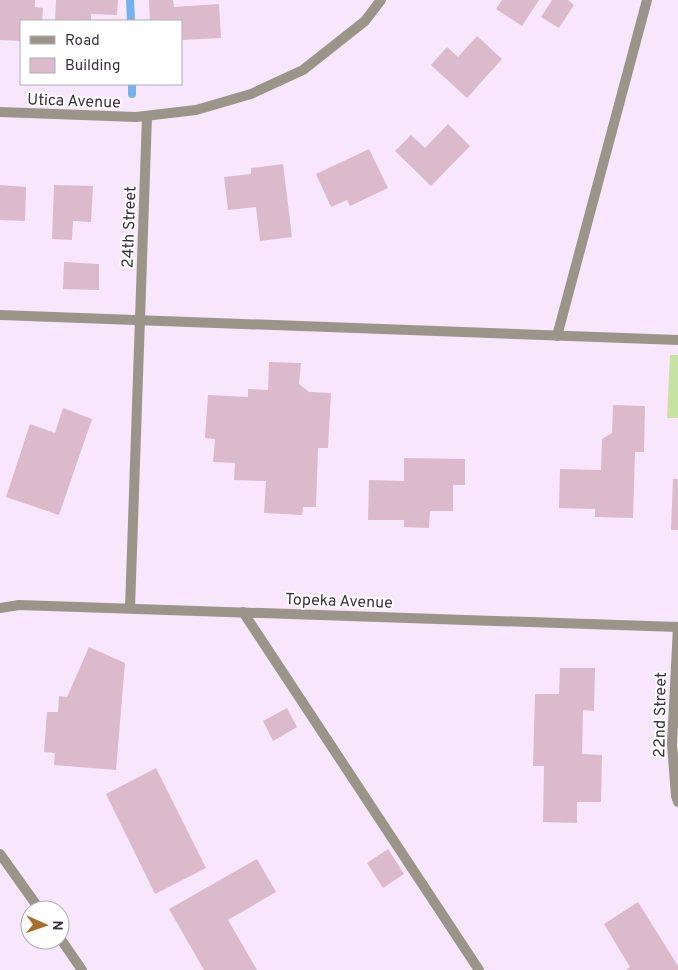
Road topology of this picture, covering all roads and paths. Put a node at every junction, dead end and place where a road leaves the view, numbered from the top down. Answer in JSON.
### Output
{"nodes":[{"id":1,"x":381,"y":0,"type":"edge"},
{"id":2,"x":647,"y":0,"type":"edge"},
{"id":3,"x":0,"y":112,"type":"edge"},
{"id":4,"x":147,"y":116,"type":"junction"},
{"id":5,"x":0,"y":315,"type":"edge"},
{"id":6,"x":140,"y":320,"type":"junction"},
{"id":7,"x":557,"y":336,"type":"junction"},
{"id":8,"x":678,"y":340,"type":"edge"},
{"id":9,"x":0,"y":608,"type":"edge"},
{"id":10,"x":130,"y":608,"type":"junction"},
{"id":11,"x":243,"y":612,"type":"junction"},
{"id":12,"x":678,"y":627,"type":"edge"},
{"id":13,"x":678,"y":802,"type":"edge"},
{"id":14,"x":0,"y":854,"type":"edge"},
{"id":15,"x":33,"y":900,"type":"edge"},
{"id":16,"x":68,"y":950,"type":"edge"},
{"id":17,"x":82,"y":970,"type":"edge"},
{"id":18,"x":478,"y":970,"type":"edge"}],
"edges":[{"from":1,"to":4,"type":"street"},
{"from":2,"to":7,"type":"street"},
{"from":3,"to":4,"type":"street","name":"Utica Avenue"},
{"from":4,"to":6,"type":"street","name":"24th Street"},
{"from":5,"to":6,"type":"street"},
{"from":6,"to":7,"type":"street"},
{"from":6,"to":10,"type":"street","name":"24th Street"},
{"from":7,"to":8,"type":"street"},
{"from":9,"to":10,"type":"street","name":"Topeka Avenue"},
{"from":10,"to":11,"type":"street","name":"Topeka Avenue"},
{"from":11,"to":12,"type":"street","name":"Topeka Avenue"},
{"from":11,"to":18,"type":"street"},
{"from":12,"to":13,"type":"street","name":"22nd Street"},
{"from":14,"to":15,"type":"street"},
{"from":16,"to":17,"type":"street"}]}
